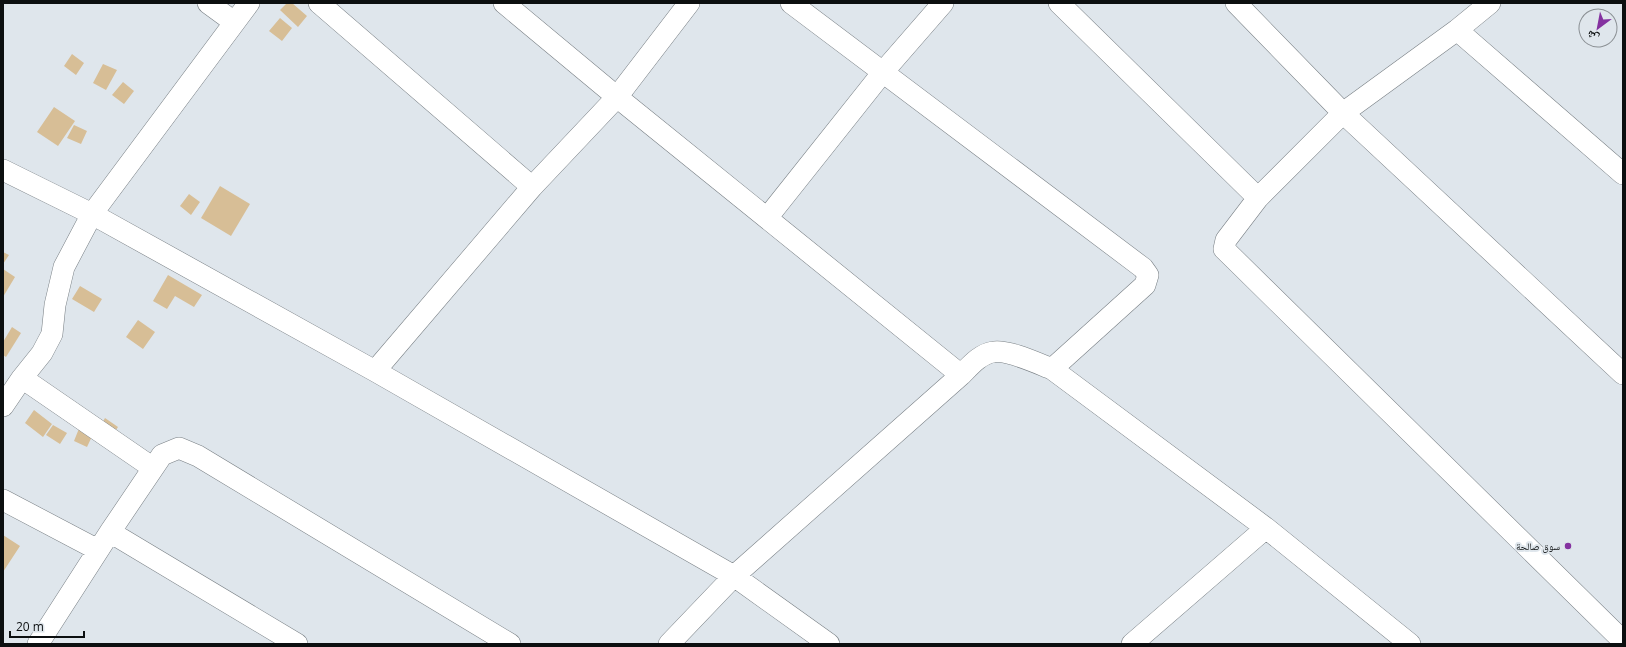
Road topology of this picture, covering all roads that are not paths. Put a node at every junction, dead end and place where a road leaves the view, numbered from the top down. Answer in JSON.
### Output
{"nodes":[{"id":1,"x":208,"y":3,"type":"edge"},
{"id":2,"x":248,"y":3,"type":"edge"},
{"id":3,"x":319,"y":3,"type":"edge"},
{"id":4,"x":504,"y":3,"type":"edge"},
{"id":5,"x":689,"y":3,"type":"edge"},
{"id":6,"x":791,"y":3,"type":"edge"},
{"id":7,"x":943,"y":3,"type":"edge"},
{"id":8,"x":1059,"y":3,"type":"edge"},
{"id":9,"x":1236,"y":3,"type":"edge"},
{"id":10,"x":1490,"y":3,"type":"edge"},
{"id":11,"x":234,"y":22,"type":"junction"},
{"id":12,"x":1458,"y":30,"type":"junction"},
{"id":13,"x":883,"y":72,"type":"junction"},
{"id":14,"x":617,"y":97,"type":"junction"},
{"id":15,"x":1343,"y":113,"type":"junction"},
{"id":16,"x":3,"y":170,"type":"edge"},
{"id":17,"x":1623,"y":174,"type":"edge"},
{"id":18,"x":532,"y":187,"type":"junction"},
{"id":19,"x":1258,"y":198,"type":"junction"},
{"id":20,"x":92,"y":214,"type":"junction"},
{"id":21,"x":767,"y":218,"type":"junction"},
{"id":22,"x":1052,"y":369,"type":"junction"},
{"id":23,"x":374,"y":371,"type":"junction"},
{"id":24,"x":1623,"y":374,"type":"edge"},
{"id":25,"x":961,"y":375,"type":"junction"},
{"id":26,"x":22,"y":378,"type":"junction"},
{"id":27,"x":3,"y":406,"type":"edge"},
{"id":28,"x":153,"y":468,"type":"junction"},
{"id":29,"x":3,"y":500,"type":"edge"},
{"id":30,"x":1266,"y":528,"type":"junction"},
{"id":31,"x":110,"y":532,"type":"junction"},
{"id":32,"x":98,"y":550,"type":"junction"},
{"id":33,"x":734,"y":576,"type":"junction"},
{"id":34,"x":1623,"y":641,"type":"edge"},
{"id":35,"x":38,"y":644,"type":"edge"},
{"id":36,"x":297,"y":644,"type":"edge"},
{"id":37,"x":510,"y":644,"type":"edge"},
{"id":38,"x":669,"y":644,"type":"edge"},
{"id":39,"x":829,"y":644,"type":"edge"},
{"id":40,"x":1132,"y":644,"type":"edge"},
{"id":41,"x":1410,"y":644,"type":"edge"}],
"edges":[{"from":1,"to":11,"type":"street"},
{"from":2,"to":11,"type":"street"},
{"from":3,"to":18,"type":"street"},
{"from":4,"to":14,"type":"street"},
{"from":5,"to":14,"type":"street"},
{"from":6,"to":13,"type":"street"},
{"from":7,"to":13,"type":"street"},
{"from":8,"to":19,"type":"street"},
{"from":9,"to":15,"type":"street"},
{"from":10,"to":12,"type":"street"},
{"from":11,"to":20,"type":"street"},
{"from":12,"to":15,"type":"street"},
{"from":12,"to":17,"type":"street"},
{"from":13,"to":21,"type":"street"},
{"from":13,"to":22,"type":"street"},
{"from":14,"to":18,"type":"street"},
{"from":14,"to":21,"type":"street"},
{"from":15,"to":19,"type":"street"},
{"from":15,"to":24,"type":"street"},
{"from":16,"to":20,"type":"street"},
{"from":18,"to":23,"type":"street"},
{"from":19,"to":34,"type":"street"},
{"from":20,"to":23,"type":"street"},
{"from":20,"to":26,"type":"street"},
{"from":21,"to":25,"type":"street"},
{"from":22,"to":25,"type":"street"},
{"from":22,"to":30,"type":"street"},
{"from":23,"to":33,"type":"street"},
{"from":25,"to":33,"type":"street"},
{"from":26,"to":27,"type":"street"},
{"from":26,"to":28,"type":"street"},
{"from":28,"to":31,"type":"street"},
{"from":28,"to":37,"type":"street"},
{"from":29,"to":32,"type":"street"},
{"from":30,"to":40,"type":"street"},
{"from":30,"to":41,"type":"street"},
{"from":31,"to":32,"type":"street"},
{"from":31,"to":36,"type":"street"},
{"from":32,"to":35,"type":"street"},
{"from":33,"to":38,"type":"street"},
{"from":33,"to":39,"type":"street"}]}
